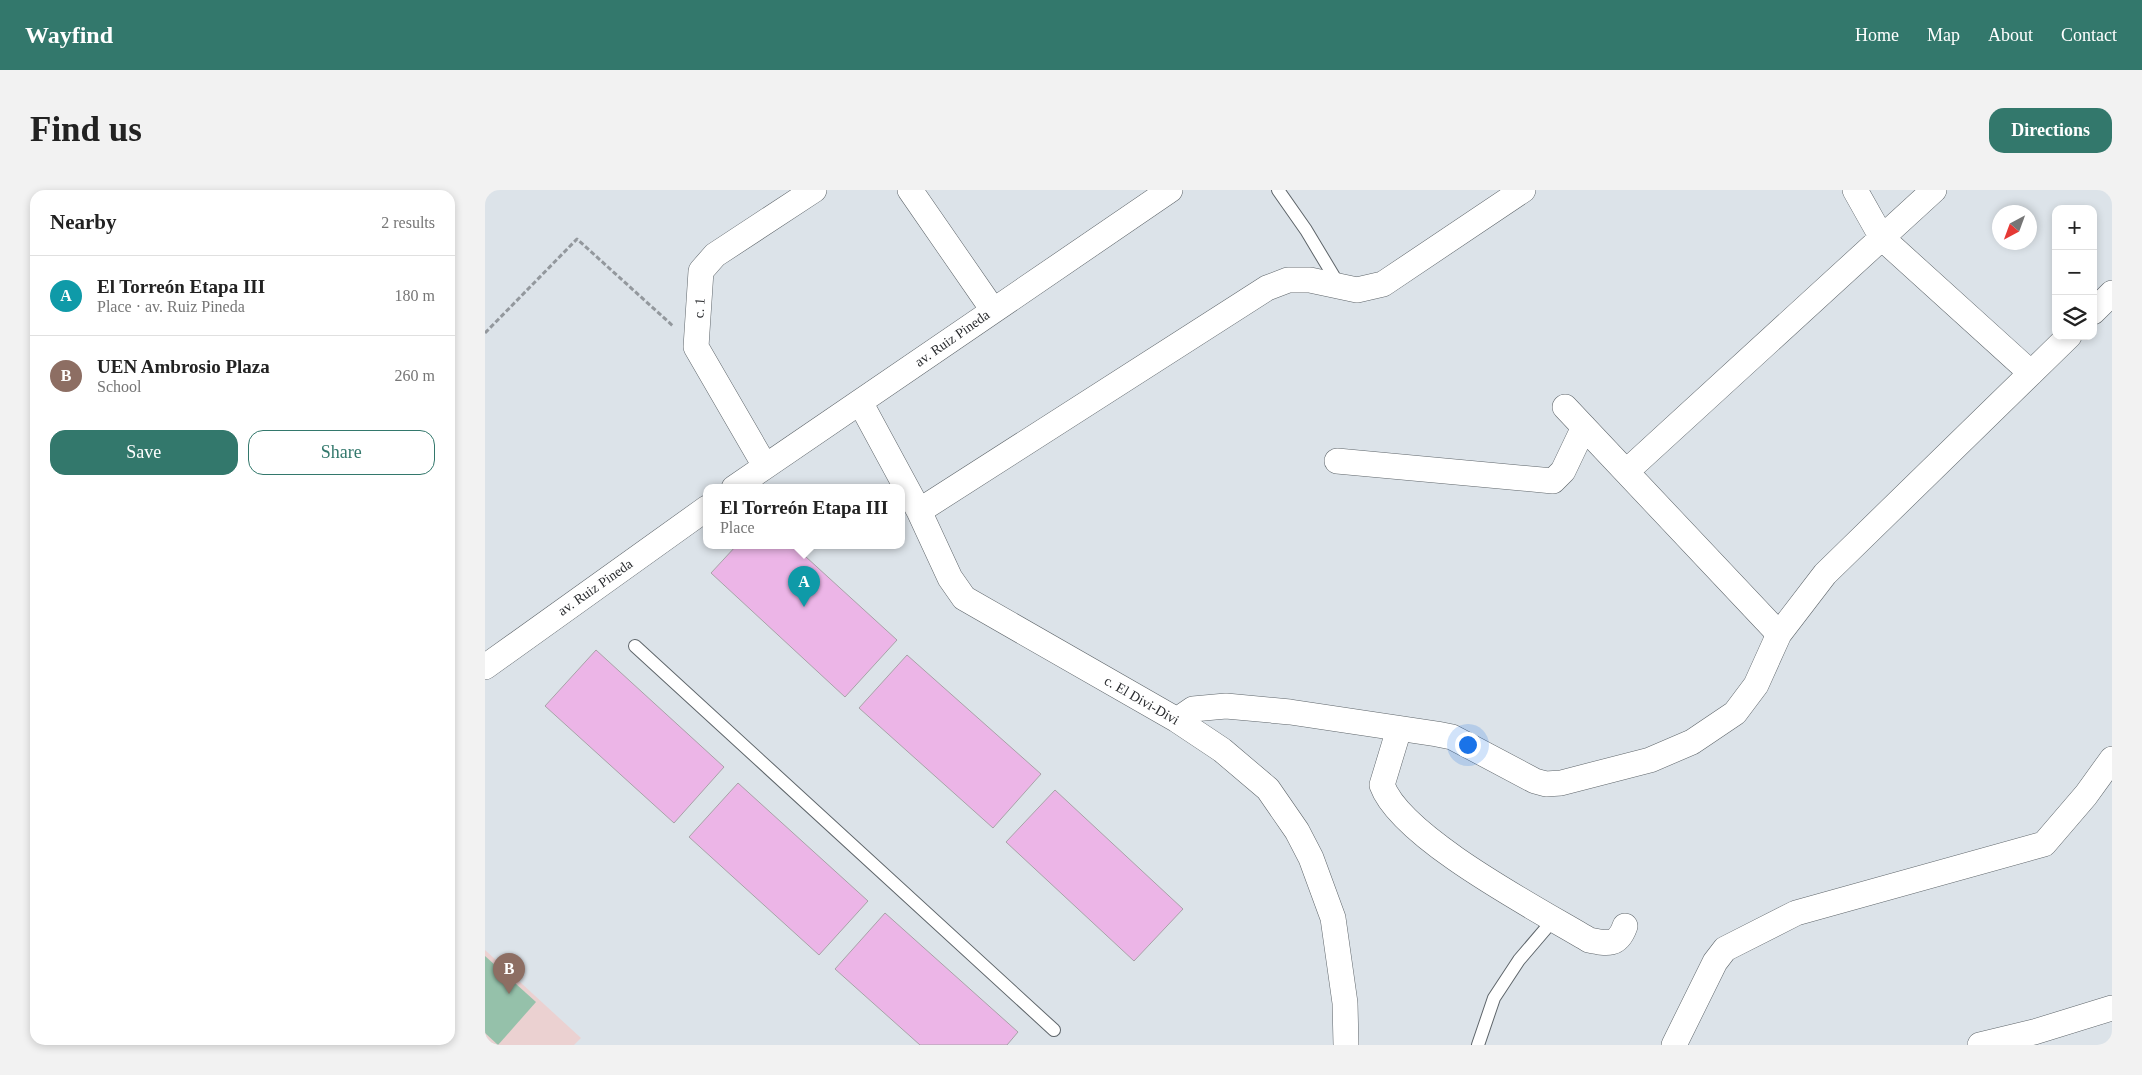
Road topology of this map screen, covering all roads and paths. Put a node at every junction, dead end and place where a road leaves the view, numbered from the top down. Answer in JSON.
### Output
{"nodes":[{"id":1,"x":815,"y":190,"type":"edge"},
{"id":2,"x":910,"y":190,"type":"edge"},
{"id":3,"x":916,"y":190,"type":"edge"},
{"id":4,"x":1170,"y":190,"type":"edge"},
{"id":5,"x":1278,"y":190,"type":"edge"},
{"id":6,"x":1523,"y":190,"type":"edge"},
{"id":7,"x":1855,"y":190,"type":"edge"},
{"id":8,"x":1934,"y":190,"type":"edge"},
{"id":9,"x":1882,"y":238,"type":"junction"},
{"id":10,"x":1340,"y":287,"type":"junction"},
{"id":11,"x":2112,"y":293,"type":"edge"},
{"id":12,"x":2097,"y":308,"type":"edge"},
{"id":13,"x":993,"y":310,"type":"junction"},
{"id":14,"x":485,"y":334,"type":"edge"},
{"id":15,"x":2065,"y":340,"type":"edge"},
{"id":16,"x":696,"y":347,"type":"junction"},
{"id":17,"x":2031,"y":374,"type":"junction"},
{"id":18,"x":860,"y":402,"type":"junction"},
{"id":19,"x":1565,"y":407,"type":"dead end"},
{"id":20,"x":1584,"y":427,"type":"junction"},
{"id":21,"x":1337,"y":461,"type":"dead end"},
{"id":22,"x":765,"y":466,"type":"junction"},
{"id":23,"x":1627,"y":471,"type":"junction"},
{"id":24,"x":740,"y":484,"type":"edge"},
{"id":25,"x":904,"y":484,"type":"edge"},
{"id":26,"x":905,"y":485,"type":"edge"},
{"id":27,"x":703,"y":511,"type":"edge"},
{"id":28,"x":919,"y":511,"type":"junction"},
{"id":29,"x":1779,"y":634,"type":"junction"},
{"id":30,"x":635,"y":646,"type":"dead end"},
{"id":31,"x":485,"y":667,"type":"edge"},
{"id":32,"x":1177,"y":720,"type":"junction"},
{"id":33,"x":1399,"y":729,"type":"junction"},
{"id":34,"x":2112,"y":759,"type":"edge"},
{"id":35,"x":1554,"y":919,"type":"junction"},
{"id":36,"x":1625,"y":926,"type":"dead end"},
{"id":37,"x":2112,"y":1008,"type":"edge"},
{"id":38,"x":1054,"y":1030,"type":"dead end"},
{"id":39,"x":2033,"y":1039,"type":"edge"},
{"id":40,"x":1346,"y":1045,"type":"edge"},
{"id":41,"x":1478,"y":1045,"type":"edge"},
{"id":42,"x":1674,"y":1045,"type":"edge"},
{"id":43,"x":1980,"y":1045,"type":"edge"}],
"edges":[{"from":1,"to":16,"type":"street","name":"c. 1"},
{"from":2,"to":13,"type":"street"},
{"from":3,"to":13,"type":"street"},
{"from":4,"to":13,"type":"street","name":"av. Ruiz Pineda"},
{"from":5,"to":10,"type":"lane"},
{"from":6,"to":10,"type":"street"},
{"from":7,"to":9,"type":"street"},
{"from":8,"to":9,"type":"street"},
{"from":9,"to":17,"type":"street"},
{"from":9,"to":23,"type":"street"},
{"from":10,"to":28,"type":"street"},
{"from":11,"to":12,"type":"street"},
{"from":13,"to":18,"type":"street","name":"av. Ruiz Pineda"},
{"from":14,"to":16,"type":"path"},
{"from":15,"to":17,"type":"street"},
{"from":16,"to":22,"type":"street"},
{"from":17,"to":29,"type":"street"},
{"from":18,"to":22,"type":"street","name":"av. Ruiz Pineda"},
{"from":18,"to":25,"type":"street","name":"c. El Divi-Divi"},
{"from":19,"to":20,"type":"street"},
{"from":20,"to":21,"type":"street"},
{"from":20,"to":23,"type":"street"},
{"from":22,"to":24,"type":"street","name":"av. Ruiz Pineda"},
{"from":23,"to":29,"type":"street"},
{"from":26,"to":28,"type":"street","name":"c. El Divi-Divi"},
{"from":27,"to":31,"type":"street","name":"av. Ruiz Pineda"},
{"from":28,"to":32,"type":"street","name":"c. El Divi-Divi"},
{"from":29,"to":33,"type":"street"},
{"from":30,"to":38,"type":"lane"},
{"from":32,"to":33,"type":"street"},
{"from":32,"to":40,"type":"street","name":"c. El Divi-Divi"},
{"from":33,"to":35,"type":"street"},
{"from":34,"to":42,"type":"street"},
{"from":35,"to":36,"type":"street"},
{"from":35,"to":41,"type":"lane"},
{"from":37,"to":39,"type":"street"},
{"from":39,"to":43,"type":"street"}]}
